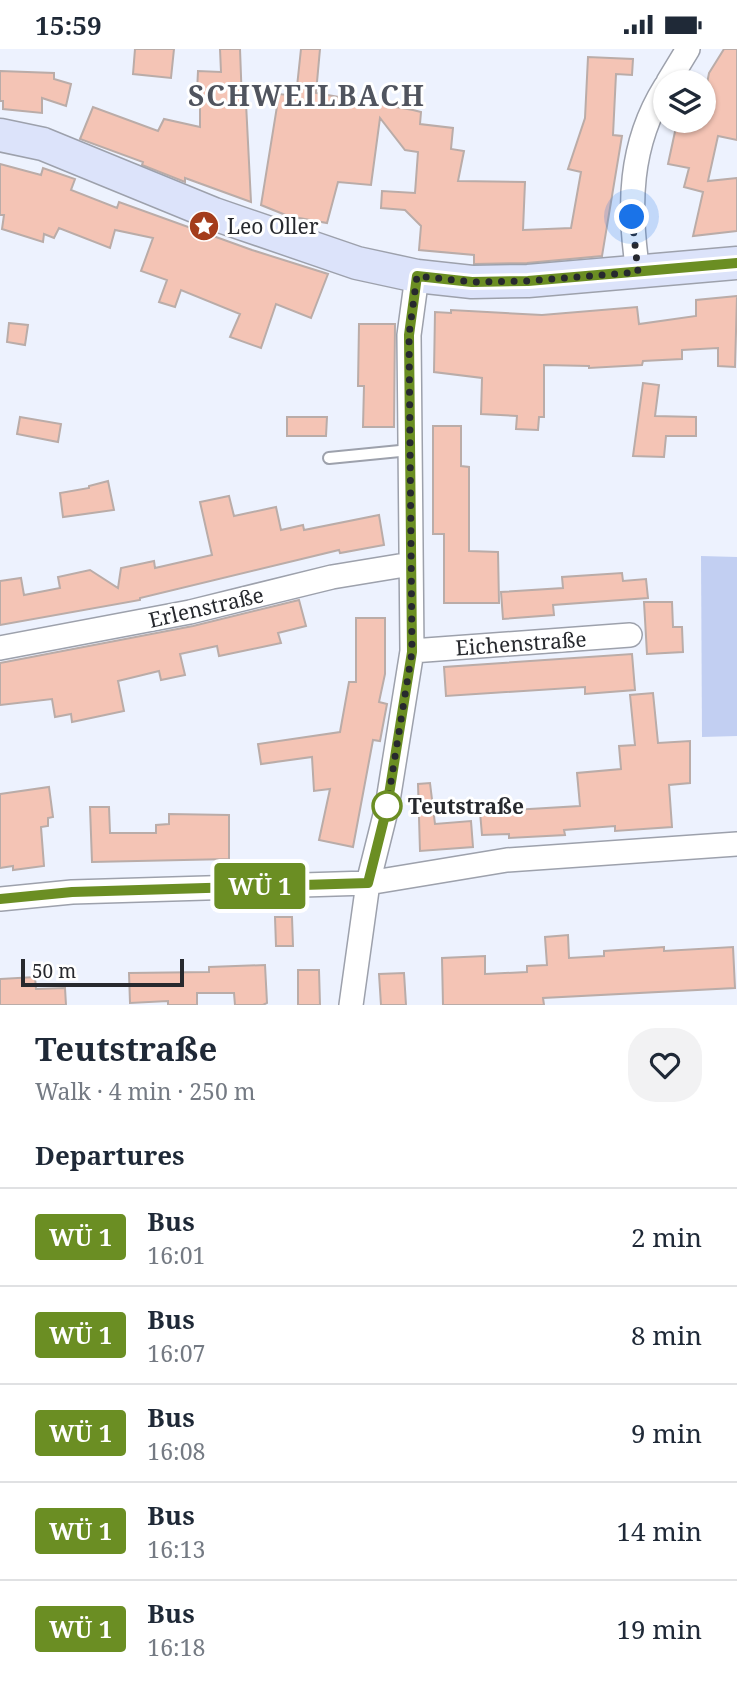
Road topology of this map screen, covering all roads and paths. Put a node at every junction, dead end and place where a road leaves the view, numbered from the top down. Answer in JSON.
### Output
{"nodes":[{"id":1,"x":688,"y":49,"type":"edge"},
{"id":2,"x":675,"y":70,"type":"edge"},
{"id":3,"x":653,"y":110,"type":"edge"},
{"id":4,"x":0,"y":135,"type":"edge"},
{"id":5,"x":737,"y":263,"type":"edge"},
{"id":6,"x":638,"y":272,"type":"junction"},
{"id":7,"x":417,"y":276,"type":"junction"},
{"id":8,"x":410,"y":450,"type":"junction"},
{"id":9,"x":329,"y":458,"type":"dead end"},
{"id":10,"x":411,"y":564,"type":"junction"},
{"id":11,"x":630,"y":635,"type":"dead end"},
{"id":12,"x":0,"y":648,"type":"edge"},
{"id":13,"x":412,"y":652,"type":"junction"},
{"id":14,"x":737,"y":844,"type":"edge"},
{"id":15,"x":368,"y":883,"type":"junction"},
{"id":16,"x":0,"y":899,"type":"edge"},
{"id":17,"x":351,"y":1005,"type":"edge"}],
"edges":[{"from":1,"to":2,"type":"street"},
{"from":3,"to":6,"type":"street"},
{"from":4,"to":7,"type":"main road"},
{"from":5,"to":6,"type":"main road"},
{"from":6,"to":7,"type":"main road"},
{"from":7,"to":8,"type":"street"},
{"from":8,"to":9,"type":"lane"},
{"from":8,"to":10,"type":"street"},
{"from":10,"to":12,"type":"street","name":"Erlenstraße"},
{"from":10,"to":13,"type":"street"},
{"from":11,"to":13,"type":"street","name":"Eichenstraße"},
{"from":13,"to":15,"type":"street"},
{"from":14,"to":15,"type":"street"},
{"from":15,"to":16,"type":"street"},
{"from":15,"to":17,"type":"street"}]}
